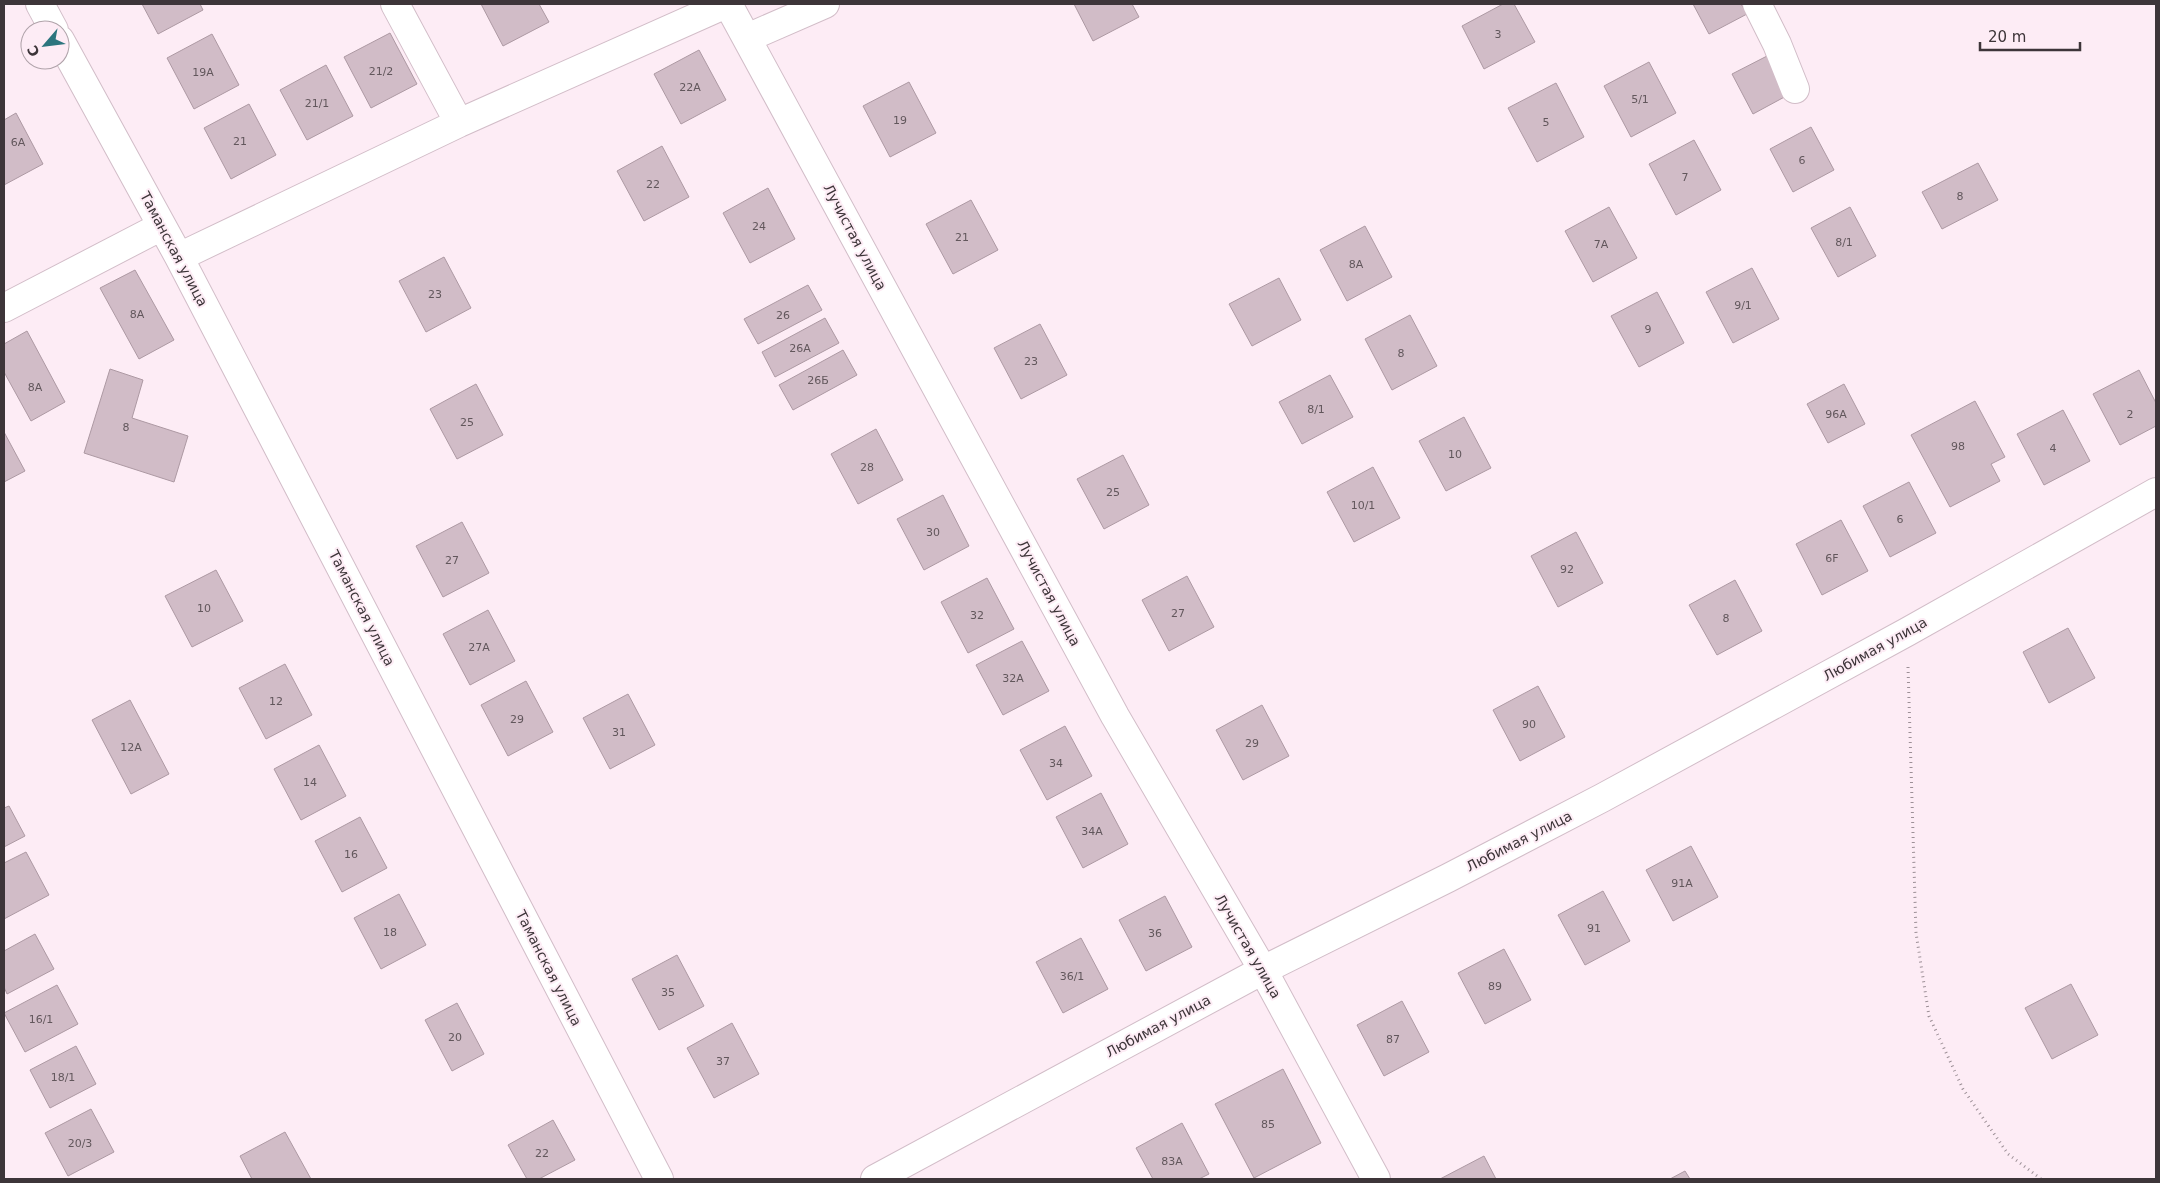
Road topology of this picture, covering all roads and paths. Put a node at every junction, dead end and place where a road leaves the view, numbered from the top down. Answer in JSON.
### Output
{"nodes":[{"id":1,"x":40,"y":4,"type":"edge"},
{"id":2,"x":395,"y":4,"type":"edge"},
{"id":3,"x":727,"y":4,"type":"edge"},
{"id":4,"x":825,"y":4,"type":"edge"},
{"id":5,"x":1757,"y":4,"type":"edge"},
{"id":6,"x":49,"y":20,"type":"edge"},
{"id":7,"x":747,"y":38,"type":"junction"},
{"id":8,"x":70,"y":58,"type":"edge"},
{"id":9,"x":1795,"y":89,"type":"dead end"},
{"id":10,"x":459,"y":123,"type":"junction"},
{"id":11,"x":162,"y":226,"type":"junction"},
{"id":12,"x":180,"y":257,"type":"junction"},
{"id":13,"x":4,"y":308,"type":"edge"},
{"id":14,"x":2156,"y":492,"type":"edge"},
{"id":15,"x":1907,"y":632,"type":"junction"},
{"id":16,"x":1262,"y":970,"type":"junction"},
{"id":17,"x":659,"y":1179,"type":"edge"},
{"id":18,"x":875,"y":1179,"type":"edge"},
{"id":19,"x":1376,"y":1179,"type":"edge"},
{"id":20,"x":2041,"y":1179,"type":"edge"}],
"edges":[{"from":1,"to":6,"type":"street"},
{"from":2,"to":10,"type":"street"},
{"from":3,"to":7,"type":"street","name":"Лучистая улица"},
{"from":3,"to":10,"type":"street"},
{"from":4,"to":7,"type":"street"},
{"from":5,"to":9,"type":"street"},
{"from":7,"to":16,"type":"street","name":"Лучистая улица"},
{"from":8,"to":11,"type":"street","name":"Таманская улица"},
{"from":10,"to":12,"type":"street"},
{"from":11,"to":12,"type":"street","name":"Таманская улица"},
{"from":11,"to":13,"type":"street"},
{"from":12,"to":17,"type":"street","name":"Таманская улица"},
{"from":14,"to":15,"type":"street","name":"Любимая улица"},
{"from":15,"to":16,"type":"street","name":"Любимая улица"},
{"from":15,"to":20,"type":"path"},
{"from":16,"to":18,"type":"street","name":"Любимая улица"},
{"from":16,"to":19,"type":"street","name":"Лучистая улица"}]}
